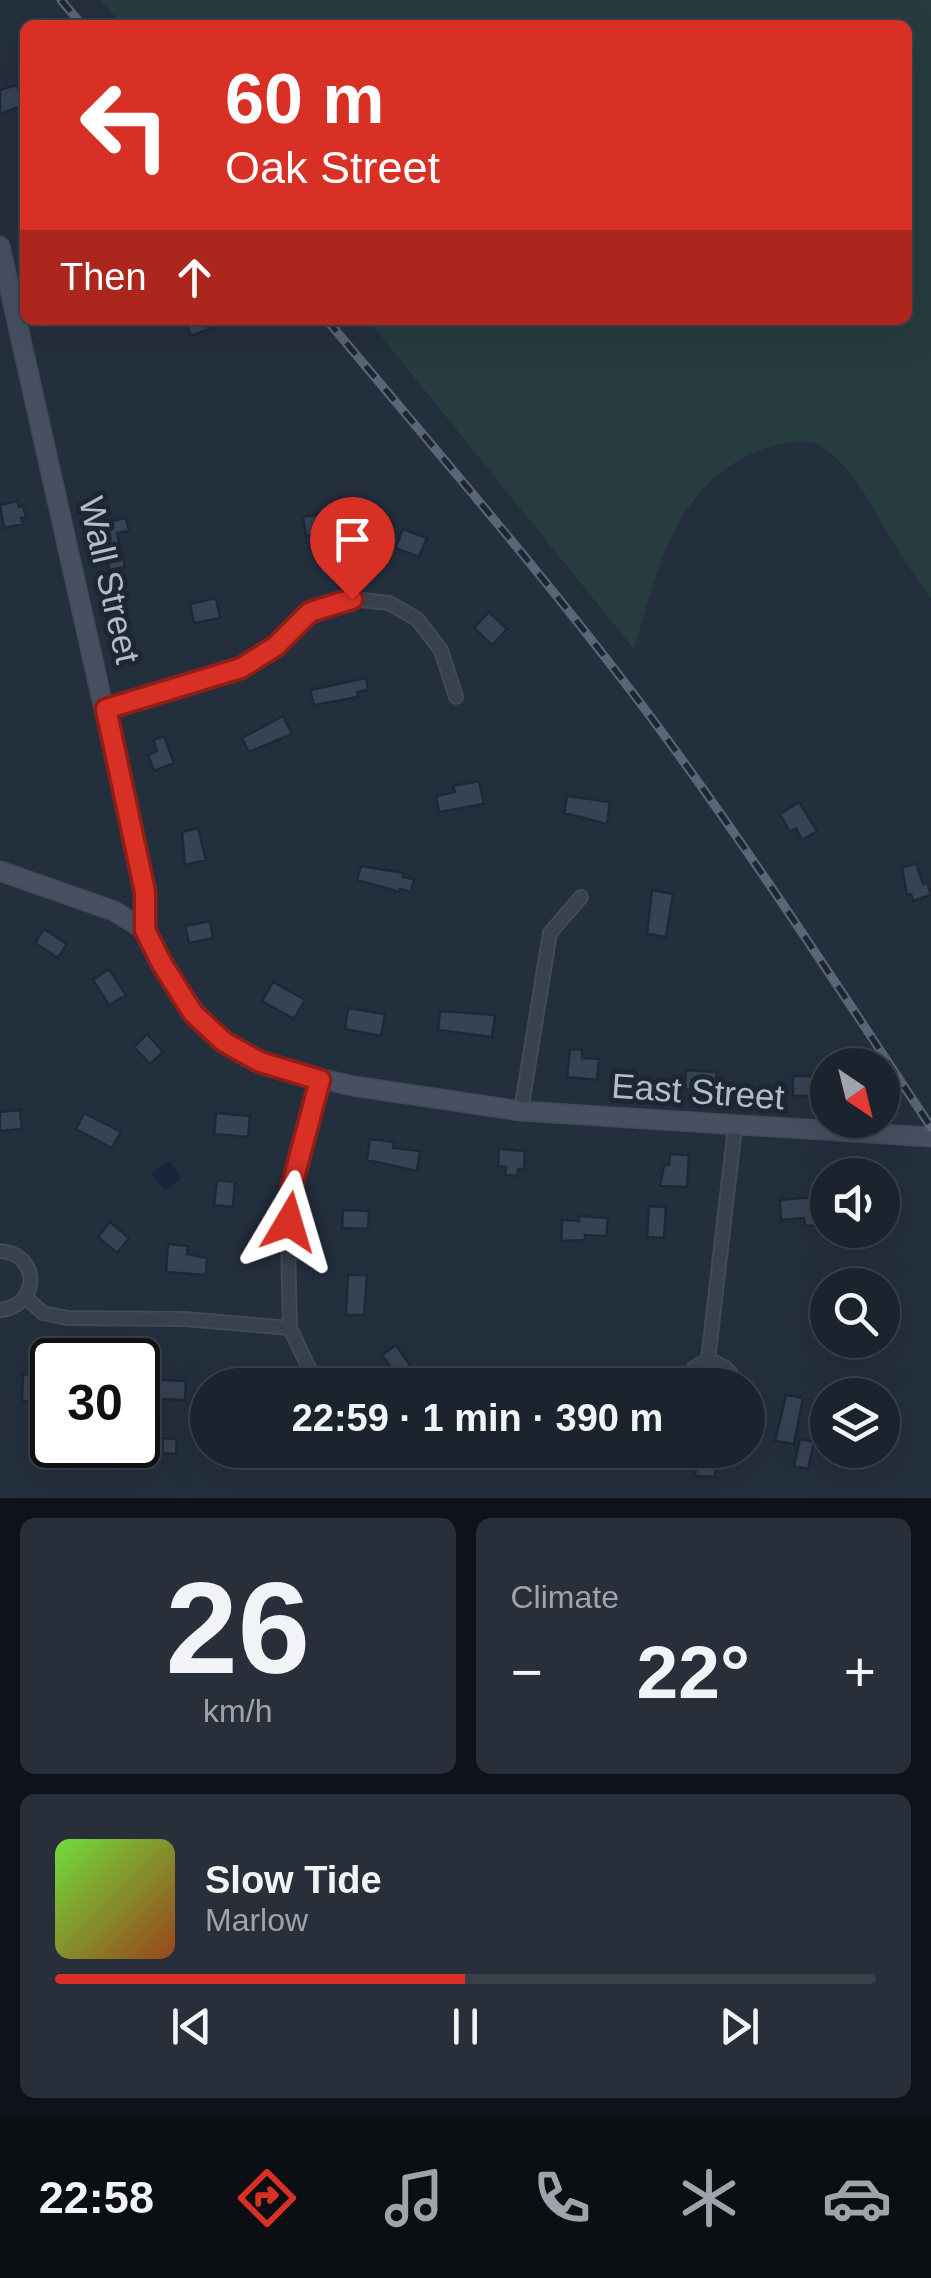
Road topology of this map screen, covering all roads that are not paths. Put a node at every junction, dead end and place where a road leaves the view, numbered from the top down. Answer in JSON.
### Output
{"nodes":[{"id":1,"x":0,"y":246,"type":"edge"},
{"id":2,"x":456,"y":697,"type":"dead end"},
{"id":3,"x":106,"y":709,"type":"junction"},
{"id":4,"x":0,"y":871,"type":"edge"},
{"id":5,"x":581,"y":896,"type":"dead end"},
{"id":6,"x":145,"y":930,"type":"junction"},
{"id":7,"x":320,"y":1080,"type":"junction"},
{"id":8,"x":521,"y":1111,"type":"junction"},
{"id":9,"x":735,"y":1126,"type":"junction"},
{"id":10,"x":931,"y":1137,"type":"edge"},
{"id":11,"x":0,"y":1250,"type":"edge"},
{"id":12,"x":26,"y":1298,"type":"junction"},
{"id":13,"x":0,"y":1310,"type":"edge"},
{"id":14,"x":290,"y":1328,"type":"junction"},
{"id":15,"x":708,"y":1360,"type":"junction"},
{"id":16,"x":308,"y":1368,"type":"edge"},
{"id":17,"x":694,"y":1368,"type":"edge"},
{"id":18,"x":726,"y":1368,"type":"edge"}],
"edges":[{"from":1,"to":3,"type":"main road","name":"Wall Street"},
{"from":2,"to":3,"type":"street"},
{"from":3,"to":6,"type":"main road","name":"Wall Street"},
{"from":4,"to":6,"type":"main road"},
{"from":5,"to":8,"type":"street"},
{"from":6,"to":7,"type":"main road","name":"East Street"},
{"from":7,"to":8,"type":"main road","name":"East Street"},
{"from":7,"to":14,"type":"street"},
{"from":8,"to":9,"type":"main road","name":"East Street"},
{"from":9,"to":10,"type":"main road","name":"East Street"},
{"from":9,"to":15,"type":"street"},
{"from":11,"to":12,"type":"street"},
{"from":12,"to":13,"type":"street"},
{"from":12,"to":14,"type":"street"},
{"from":14,"to":16,"type":"street"},
{"from":15,"to":17,"type":"street"},
{"from":15,"to":18,"type":"street"}]}
